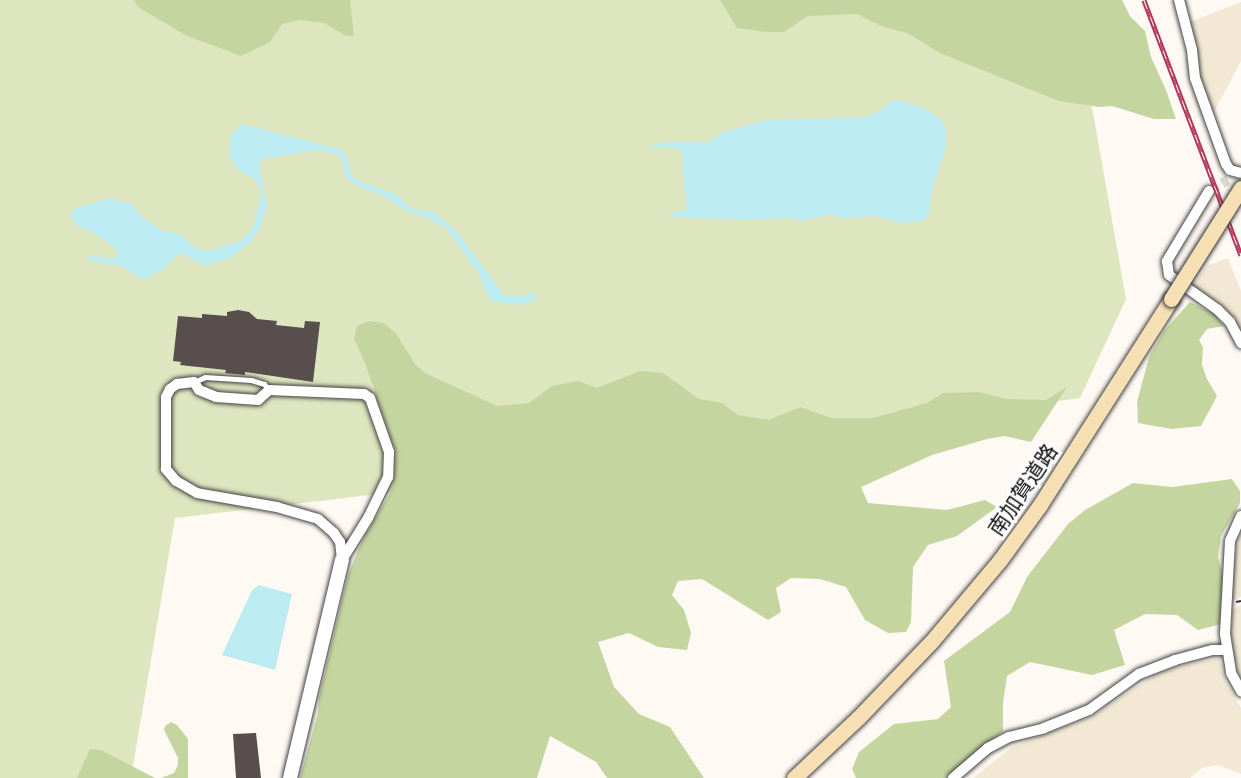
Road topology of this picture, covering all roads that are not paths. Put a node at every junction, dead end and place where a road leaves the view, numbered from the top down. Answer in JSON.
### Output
{"nodes":[{"id":1,"x":1179,"y":0,"type":"edge"},
{"id":2,"x":1236,"y":179,"type":"edge"},
{"id":3,"x":1209,"y":191,"type":"tunnel mouth"},
{"id":4,"x":1241,"y":343,"type":"edge"},
{"id":5,"x":194,"y":382,"type":"junction"},
{"id":6,"x":269,"y":390,"type":"junction"},
{"id":7,"x":1241,"y":516,"type":"edge"},
{"id":8,"x":342,"y":560,"type":"junction"},
{"id":9,"x":1226,"y":650,"type":"junction"},
{"id":10,"x":1241,"y":691,"type":"edge"},
{"id":11,"x":290,"y":778,"type":"edge"},
{"id":12,"x":794,"y":778,"type":"edge"},
{"id":13,"x":954,"y":778,"type":"edge"}],
"edges":[{"from":1,"to":2,"type":"street"},
{"from":2,"to":12,"type":"main road","name":"南加賀道路","bridge":true},
{"from":3,"to":4,"type":"street"},
{"from":5,"to":6,"type":"lane"},
{"from":5,"to":6,"type":"street"},
{"from":5,"to":8,"type":"street"},
{"from":6,"to":8,"type":"street"},
{"from":7,"to":9,"type":"street"},
{"from":8,"to":11,"type":"street"},
{"from":9,"to":10,"type":"street"},
{"from":9,"to":13,"type":"street"}]}
